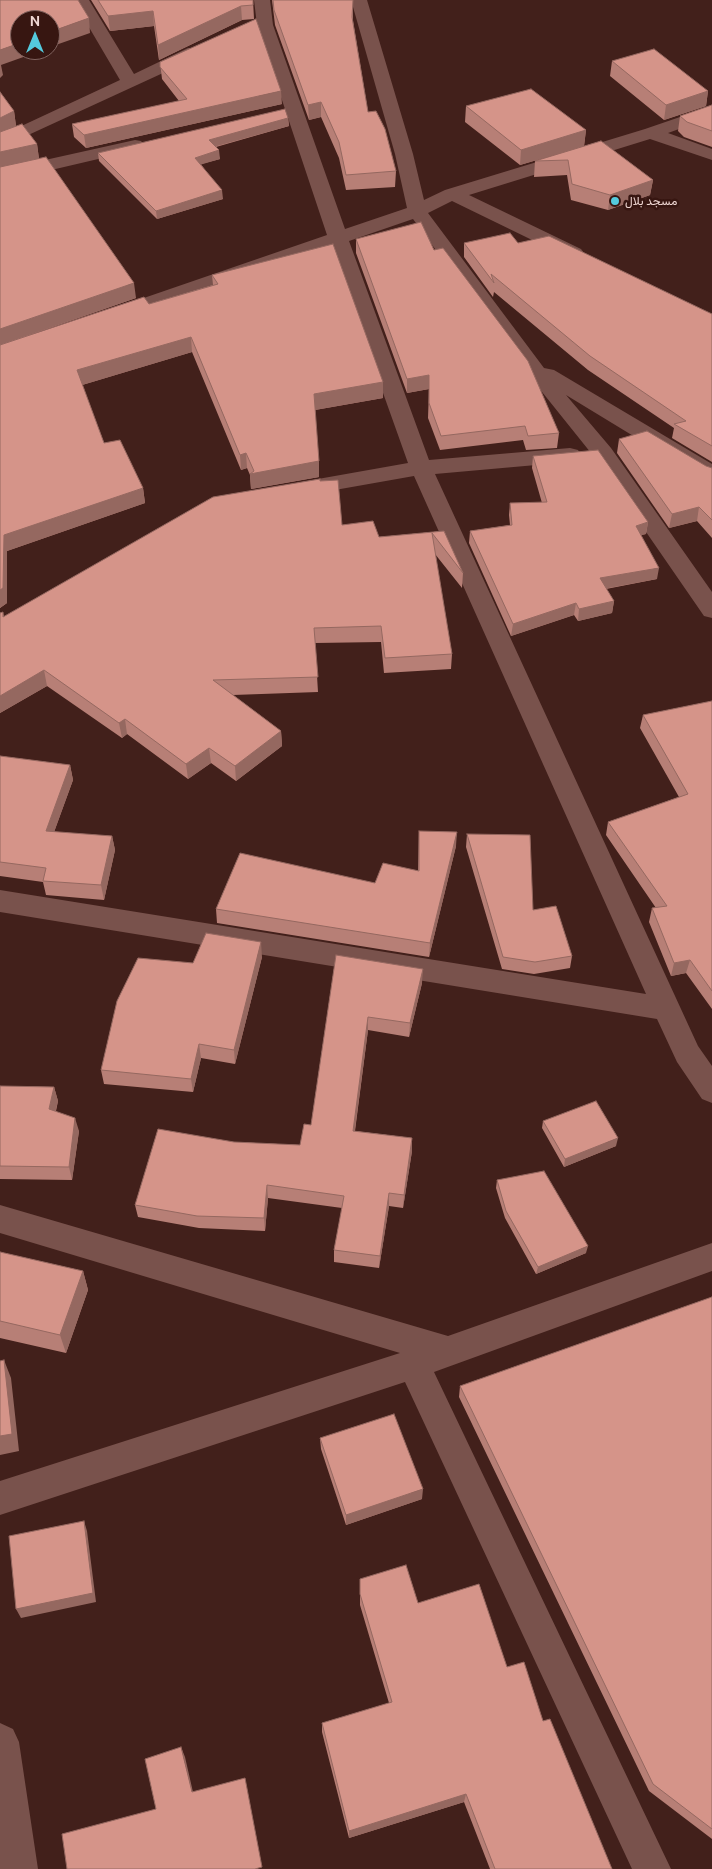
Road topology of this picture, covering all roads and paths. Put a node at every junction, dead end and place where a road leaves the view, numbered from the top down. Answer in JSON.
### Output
{"nodes":[{"id":1,"x":81,"y":0,"type":"edge"},
{"id":2,"x":262,"y":0,"type":"edge"},
{"id":3,"x":359,"y":0,"type":"edge"},
{"id":4,"x":206,"y":46,"type":"edge"},
{"id":5,"x":130,"y":82,"type":"junction"},
{"id":6,"x":294,"y":108,"type":"junction"},
{"id":7,"x":712,"y":111,"type":"edge"},
{"id":8,"x":275,"y":112,"type":"edge"},
{"id":9,"x":651,"y":133,"type":"junction"},
{"id":10,"x":152,"y":141,"type":"edge"},
{"id":11,"x":0,"y":143,"type":"edge"},
{"id":12,"x":712,"y":155,"type":"edge"},
{"id":13,"x":0,"y":176,"type":"edge"},
{"id":14,"x":452,"y":194,"type":"junction"},
{"id":15,"x":417,"y":211,"type":"junction"},
{"id":16,"x":338,"y":238,"type":"junction"},
{"id":17,"x":591,"y":262,"type":"edge"},
{"id":18,"x":94,"y":322,"type":"edge"},
{"id":19,"x":529,"y":363,"type":"junction"},
{"id":20,"x":603,"y":452,"type":"junction"},
{"id":21,"x":421,"y":468,"type":"junction"},
{"id":22,"x":712,"y":474,"type":"edge"},
{"id":23,"x":285,"y":492,"type":"edge"},
{"id":24,"x":712,"y":610,"type":"edge"},
{"id":25,"x":0,"y":901,"type":"edge"},
{"id":26,"x":667,"y":1009,"type":"junction"},
{"id":27,"x":712,"y":1090,"type":"edge"},
{"id":28,"x":0,"y":1219,"type":"edge"},
{"id":29,"x":712,"y":1257,"type":"edge"},
{"id":30,"x":446,"y":1352,"type":"junction"},
{"id":31,"x":413,"y":1364,"type":"junction"},
{"id":32,"x":0,"y":1498,"type":"edge"},
{"id":33,"x":0,"y":1742,"type":"edge"},
{"id":34,"x":19,"y":1869,"type":"edge"},
{"id":35,"x":652,"y":1869,"type":"edge"}],
"edges":[{"from":1,"to":5,"type":"street"},
{"from":2,"to":6,"type":"street"},
{"from":3,"to":15,"type":"street"},
{"from":4,"to":5,"type":"street"},
{"from":5,"to":11,"type":"street"},
{"from":6,"to":8,"type":"street"},
{"from":6,"to":16,"type":"street"},
{"from":7,"to":9,"type":"street"},
{"from":9,"to":12,"type":"street"},
{"from":9,"to":14,"type":"street"},
{"from":10,"to":13,"type":"street"},
{"from":14,"to":15,"type":"street"},
{"from":14,"to":17,"type":"street"},
{"from":15,"to":16,"type":"street"},
{"from":15,"to":19,"type":"street"},
{"from":16,"to":18,"type":"street"},
{"from":16,"to":21,"type":"street"},
{"from":19,"to":20,"type":"street"},
{"from":19,"to":22,"type":"street"},
{"from":20,"to":21,"type":"street"},
{"from":20,"to":24,"type":"street"},
{"from":21,"to":23,"type":"street"},
{"from":21,"to":26,"type":"street"},
{"from":25,"to":26,"type":"street"},
{"from":26,"to":27,"type":"street"},
{"from":28,"to":30,"type":"street"},
{"from":29,"to":30,"type":"street"},
{"from":30,"to":31,"type":"street"},
{"from":31,"to":32,"type":"street"},
{"from":31,"to":35,"type":"street"},
{"from":33,"to":34,"type":"street"}]}
